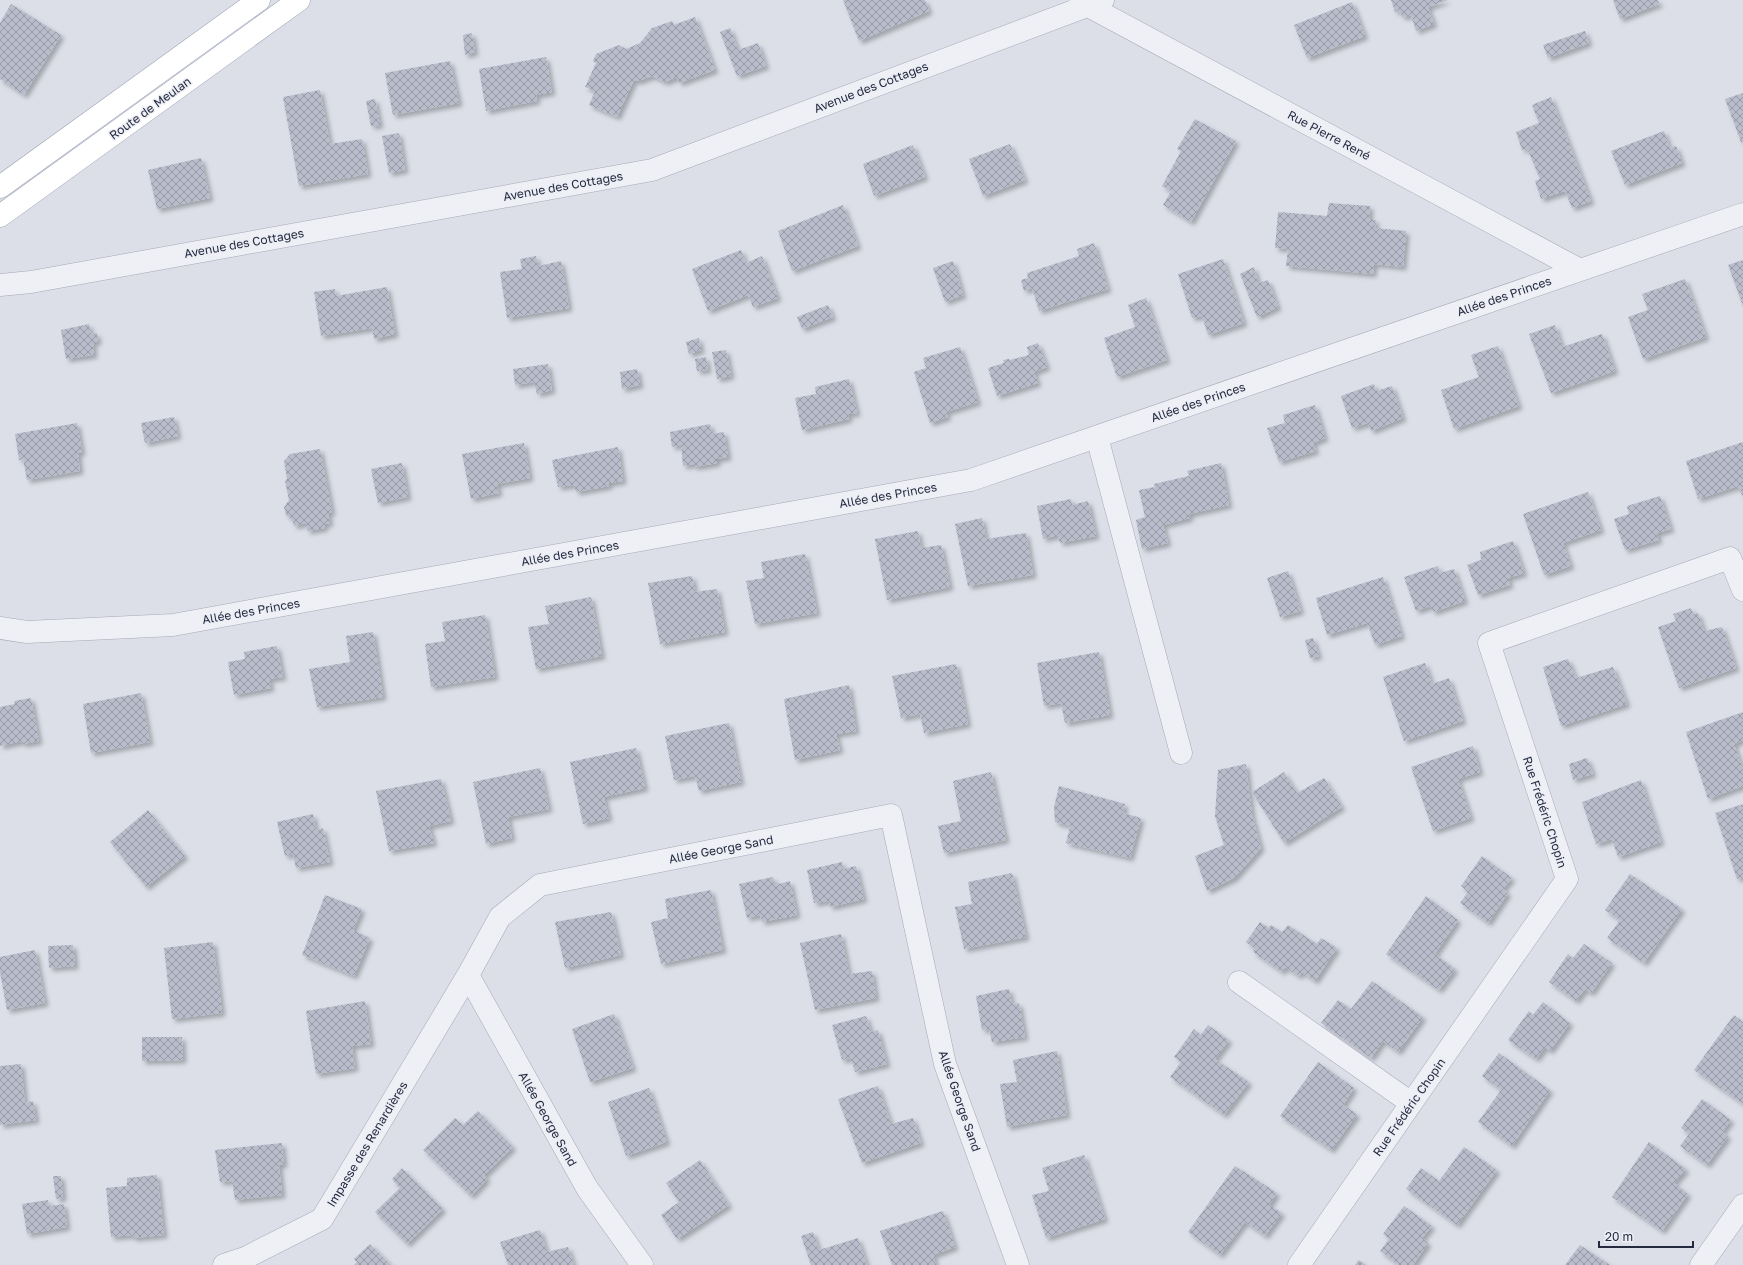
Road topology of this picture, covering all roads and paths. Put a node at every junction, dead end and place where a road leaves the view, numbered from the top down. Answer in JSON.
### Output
{"nodes":[{"id":1,"x":259,"y":0,"type":"edge"},
{"id":2,"x":299,"y":0,"type":"edge"},
{"id":3,"x":1089,"y":2,"type":"edge"},
{"id":4,"x":0,"y":187,"type":"edge"},
{"id":5,"x":1743,"y":214,"type":"edge"},
{"id":6,"x":0,"y":216,"type":"edge"},
{"id":7,"x":1580,"y":270,"type":"junction"},
{"id":8,"x":0,"y":285,"type":"edge"},
{"id":9,"x":1097,"y":437,"type":"junction"},
{"id":10,"x":1743,"y":590,"type":"edge"},
{"id":11,"x":0,"y":628,"type":"edge"},
{"id":12,"x":1181,"y":753,"type":"dead end"},
{"id":13,"x":468,"y":975,"type":"junction"},
{"id":14,"x":1239,"y":982,"type":"dead end"},
{"id":15,"x":1411,"y":1104,"type":"junction"},
{"id":16,"x":1743,"y":1205,"type":"edge"},
{"id":17,"x":224,"y":1265,"type":"edge"},
{"id":18,"x":642,"y":1265,"type":"edge"},
{"id":19,"x":1018,"y":1265,"type":"edge"},
{"id":20,"x":1299,"y":1265,"type":"edge"},
{"id":21,"x":1701,"y":1265,"type":"edge"}],
"edges":[{"from":1,"to":4,"type":"main road","name":"Route de Meulan"},
{"from":2,"to":6,"type":"main road","name":"Route de Meulan"},
{"from":3,"to":7,"type":"street","name":"Rue Pierre René"},
{"from":3,"to":8,"type":"street","name":"Avenue des Cottages"},
{"from":5,"to":7,"type":"street","name":"Allée des Princes"},
{"from":7,"to":9,"type":"street","name":"Allée des Princes"},
{"from":9,"to":11,"type":"street","name":"Allée des Princes"},
{"from":9,"to":12,"type":"street"},
{"from":10,"to":15,"type":"street","name":"Rue Frédéric Chopin"},
{"from":13,"to":17,"type":"street","name":"Impasse des Renardières"},
{"from":13,"to":18,"type":"street","name":"Allée George Sand"},
{"from":13,"to":19,"type":"street","name":"Allée George Sand"},
{"from":14,"to":15,"type":"street"},
{"from":15,"to":20,"type":"street","name":"Rue Frédéric Chopin"},
{"from":16,"to":21,"type":"street"}]}
